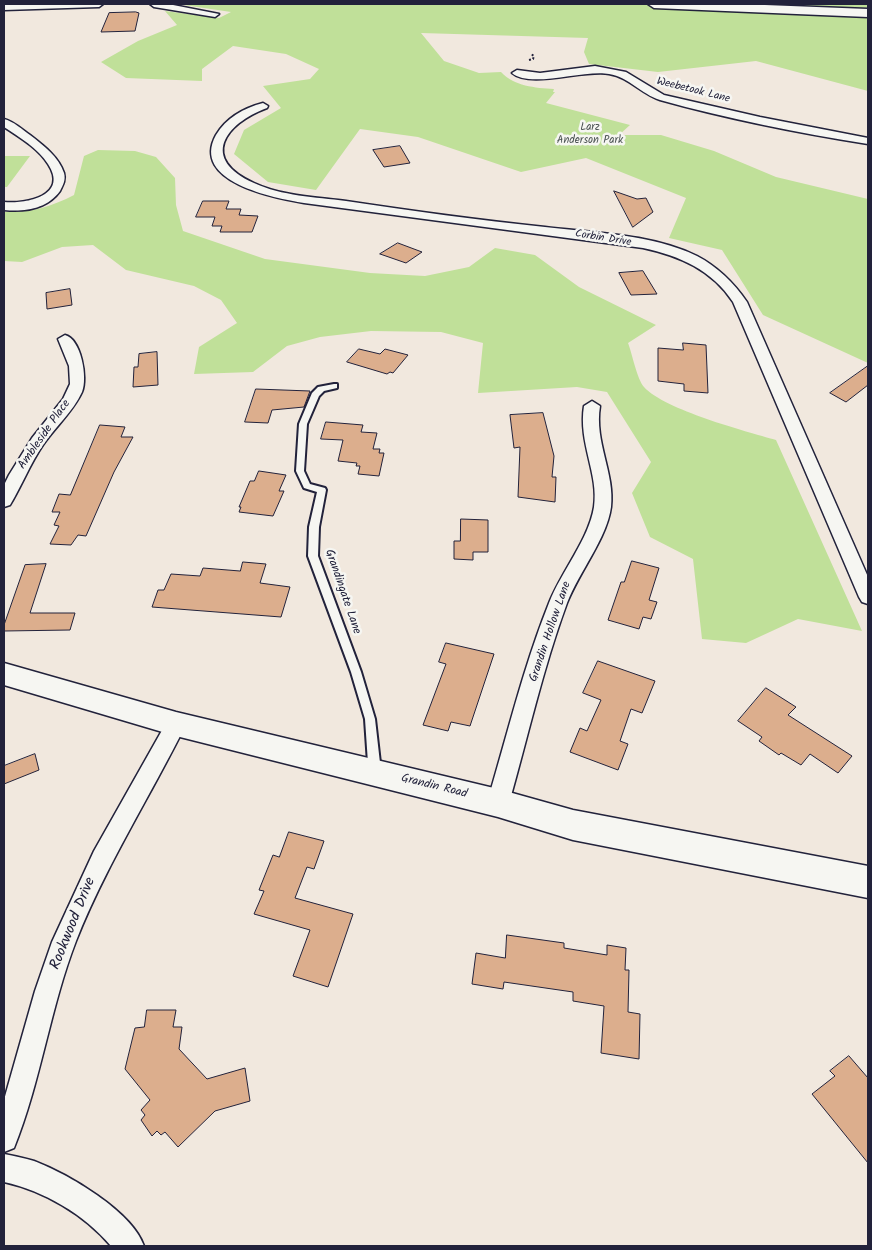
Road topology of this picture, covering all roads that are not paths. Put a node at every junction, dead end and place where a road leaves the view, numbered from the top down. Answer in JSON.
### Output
{"nodes":[{"id":1,"x":100,"y":4,"type":"edge"},
{"id":2,"x":154,"y":4,"type":"edge"},
{"id":3,"x":654,"y":4,"type":"edge"},
{"id":4,"x":723,"y":5,"type":"edge"},
{"id":5,"x":4,"y":7,"type":"edge"},
{"id":6,"x":868,"y":13,"type":"edge"},
{"id":7,"x":215,"y":14,"type":"dead end"},
{"id":8,"x":517,"y":73,"type":"dead end"},
{"id":9,"x":262,"y":106,"type":"dead end"},
{"id":10,"x":4,"y":122,"type":"edge"},
{"id":11,"x":868,"y":141,"type":"edge"},
{"id":12,"x":4,"y":206,"type":"edge"},
{"id":13,"x":65,"y":338,"type":"dead end"},
{"id":14,"x":334,"y":386,"type":"dead end"},
{"id":15,"x":592,"y":406,"type":"dead end"},
{"id":16,"x":4,"y":501,"type":"edge"},
{"id":17,"x":868,"y":597,"type":"edge"},
{"id":18,"x":4,"y":674,"type":"edge"},
{"id":19,"x":176,"y":724,"type":"junction"},
{"id":20,"x":369,"y":771,"type":"junction"},
{"id":21,"x":498,"y":803,"type":"junction"},
{"id":22,"x":868,"y":882,"type":"edge"},
{"id":23,"x":4,"y":1138,"type":"edge"},
{"id":24,"x":4,"y":1168,"type":"edge"},
{"id":25,"x":130,"y":1246,"type":"edge"}],
"edges":[{"from":1,"to":5,"type":"street"},
{"from":2,"to":7,"type":"street"},
{"from":3,"to":4,"type":"main road"},
{"from":4,"to":6,"type":"main road"},
{"from":8,"to":11,"type":"street","name":"Weebetook Lane"},
{"from":9,"to":17,"type":"street","name":"Corbin Drive"},
{"from":10,"to":12,"type":"street"},
{"from":13,"to":16,"type":"street","name":"Ambleside Place"},
{"from":14,"to":20,"type":"lane","name":"Grandingate Lane"},
{"from":15,"to":21,"type":"street","name":"Grandin Hollow Lane"},
{"from":18,"to":19,"type":"main road","name":"Grandin Road"},
{"from":19,"to":20,"type":"main road","name":"Grandin Road"},
{"from":19,"to":23,"type":"street","name":"Rookwood Drive"},
{"from":20,"to":21,"type":"main road","name":"Grandin Road"},
{"from":21,"to":22,"type":"main road","name":"Grandin Road"},
{"from":24,"to":25,"type":"street"}]}
